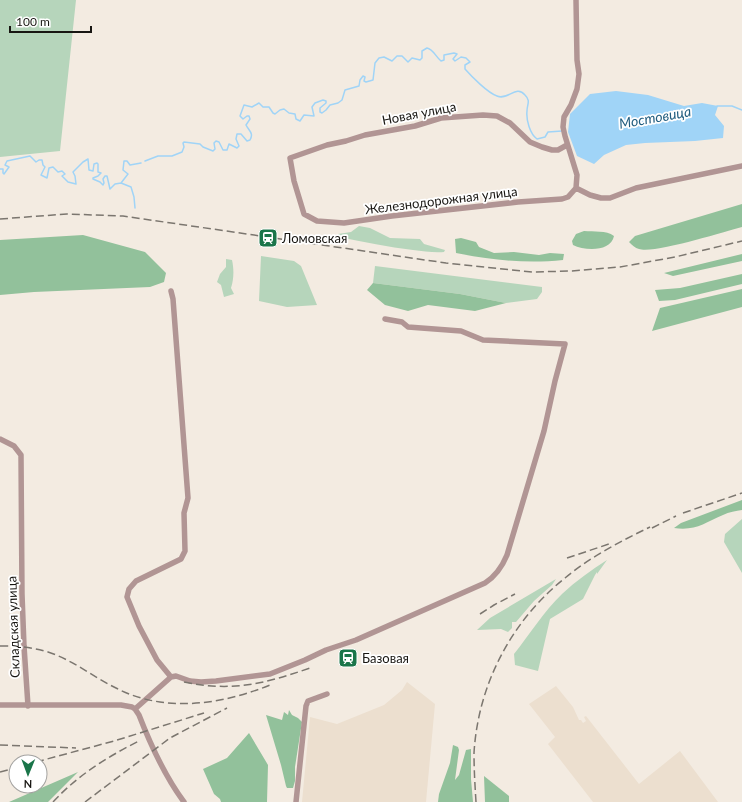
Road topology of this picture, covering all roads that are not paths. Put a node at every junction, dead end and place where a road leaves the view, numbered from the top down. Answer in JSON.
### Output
{"nodes":[{"id":1,"x":576,"y":0,"type":"edge"},
{"id":2,"x":567,"y":145,"type":"junction"},
{"id":3,"x":742,"y":166,"type":"edge"},
{"id":4,"x":576,"y":188,"type":"junction"},
{"id":5,"x":317,"y":221,"type":"joint"},
{"id":6,"x":171,"y":291,"type":"dead end"},
{"id":7,"x":385,"y":319,"type":"dead end"},
{"id":8,"x":0,"y":439,"type":"edge"},
{"id":9,"x":171,"y":677,"type":"junction"},
{"id":10,"x":327,"y":694,"type":"dead end"},
{"id":11,"x":0,"y":705,"type":"edge"},
{"id":12,"x":28,"y":706,"type":"junction"},
{"id":13,"x":135,"y":709,"type":"junction"},
{"id":14,"x":184,"y":802,"type":"edge"},
{"id":15,"x":296,"y":802,"type":"edge"}],
"edges":[{"from":1,"to":2,"type":"street"},
{"from":2,"to":4,"type":"street"},
{"from":2,"to":5,"type":"street","name":"Новая улица"},
{"from":3,"to":4,"type":"street"},
{"from":4,"to":5,"type":"street","name":"Железнодорожная улица"},
{"from":6,"to":9,"type":"street"},
{"from":7,"to":9,"type":"street"},
{"from":8,"to":12,"type":"street","name":"Складская улица"},
{"from":9,"to":13,"type":"street"},
{"from":10,"to":15,"type":"street"},
{"from":11,"to":12,"type":"street"},
{"from":12,"to":13,"type":"street"},
{"from":13,"to":14,"type":"street"}]}
